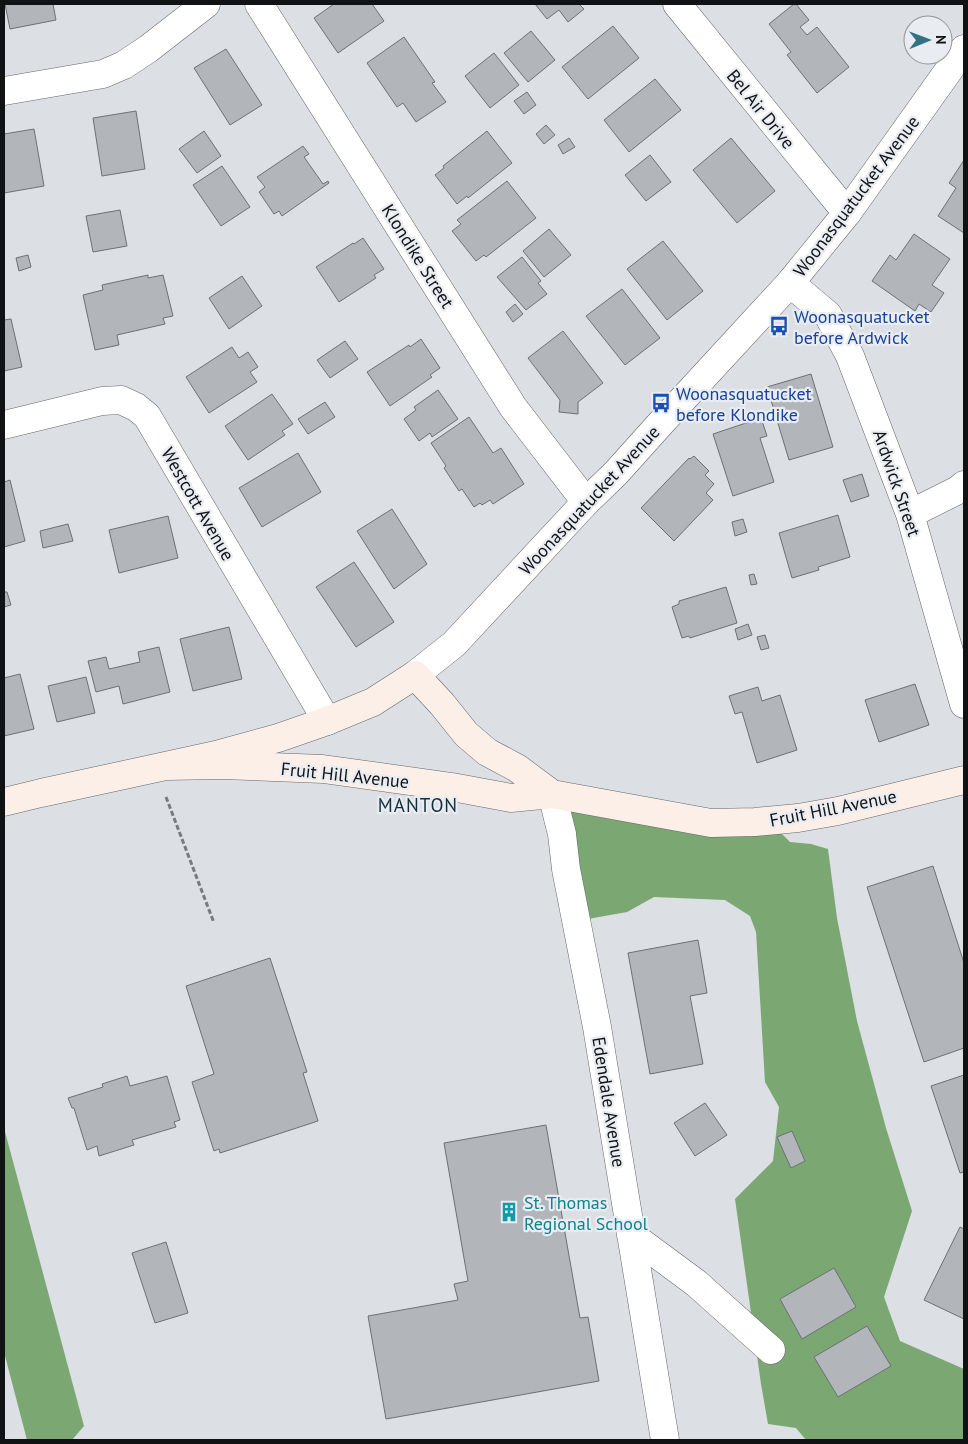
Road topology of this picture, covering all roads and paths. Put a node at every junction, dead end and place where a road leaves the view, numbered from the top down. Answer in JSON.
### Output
{"nodes":[{"id":1,"x":206,"y":4,"type":"edge"},
{"id":2,"x":259,"y":4,"type":"edge"},
{"id":3,"x":677,"y":4,"type":"edge"},
{"id":4,"x":964,"y":49,"type":"edge"},
{"id":5,"x":4,"y":92,"type":"edge"},
{"id":6,"x":846,"y":213,"type":"junction"},
{"id":7,"x":790,"y":283,"type":"junction"},
{"id":8,"x":4,"y":424,"type":"edge"},
{"id":9,"x":964,"y":485,"type":"edge"},
{"id":10,"x":586,"y":502,"type":"junction"},
{"id":11,"x":910,"y":514,"type":"junction"},
{"id":12,"x":415,"y":675,"type":"junction"},
{"id":13,"x":964,"y":704,"type":"edge"},
{"id":14,"x":326,"y":722,"type":"junction"},
{"id":15,"x":161,"y":767,"type":"junction"},
{"id":16,"x":964,"y":780,"type":"edge"},
{"id":17,"x":552,"y":794,"type":"junction"},
{"id":18,"x":4,"y":802,"type":"edge"},
{"id":19,"x":214,"y":923,"type":"dead end"},
{"id":20,"x":631,"y":1236,"type":"junction"},
{"id":21,"x":771,"y":1350,"type":"dead end"},
{"id":22,"x":665,"y":1440,"type":"edge"}],
"edges":[{"from":1,"to":5,"type":"street"},
{"from":2,"to":10,"type":"street","name":"Klondike Street"},
{"from":3,"to":6,"type":"street","name":"Bel Air Drive"},
{"from":4,"to":6,"type":"street","name":"Woonasquatucket Avenue"},
{"from":6,"to":7,"type":"street","name":"Woonasquatucket Avenue"},
{"from":7,"to":10,"type":"street","name":"Woonasquatucket Avenue"},
{"from":7,"to":11,"type":"street","name":"Ardwick Street"},
{"from":8,"to":14,"type":"street","name":"Westcott Avenue"},
{"from":9,"to":11,"type":"street"},
{"from":10,"to":12,"type":"street","name":"Woonasquatucket Avenue"},
{"from":11,"to":13,"type":"street","name":"Ardwick Street"},
{"from":12,"to":14,"type":"main road","name":"Woonasquatucket Avenue"},
{"from":12,"to":17,"type":"main road","name":"Fruit Hill Avenue"},
{"from":14,"to":15,"type":"main road","name":"Fruit Hill Avenue"},
{"from":15,"to":17,"type":"main road","name":"Fruit Hill Avenue"},
{"from":15,"to":18,"type":"main road","name":"Fruit Hill Avenue"},
{"from":15,"to":19,"type":"path"},
{"from":16,"to":17,"type":"main road","name":"Fruit Hill Avenue"},
{"from":17,"to":20,"type":"street","name":"Edendale Avenue"},
{"from":20,"to":21,"type":"street"},
{"from":20,"to":22,"type":"street","name":"Edendale Avenue"}]}
